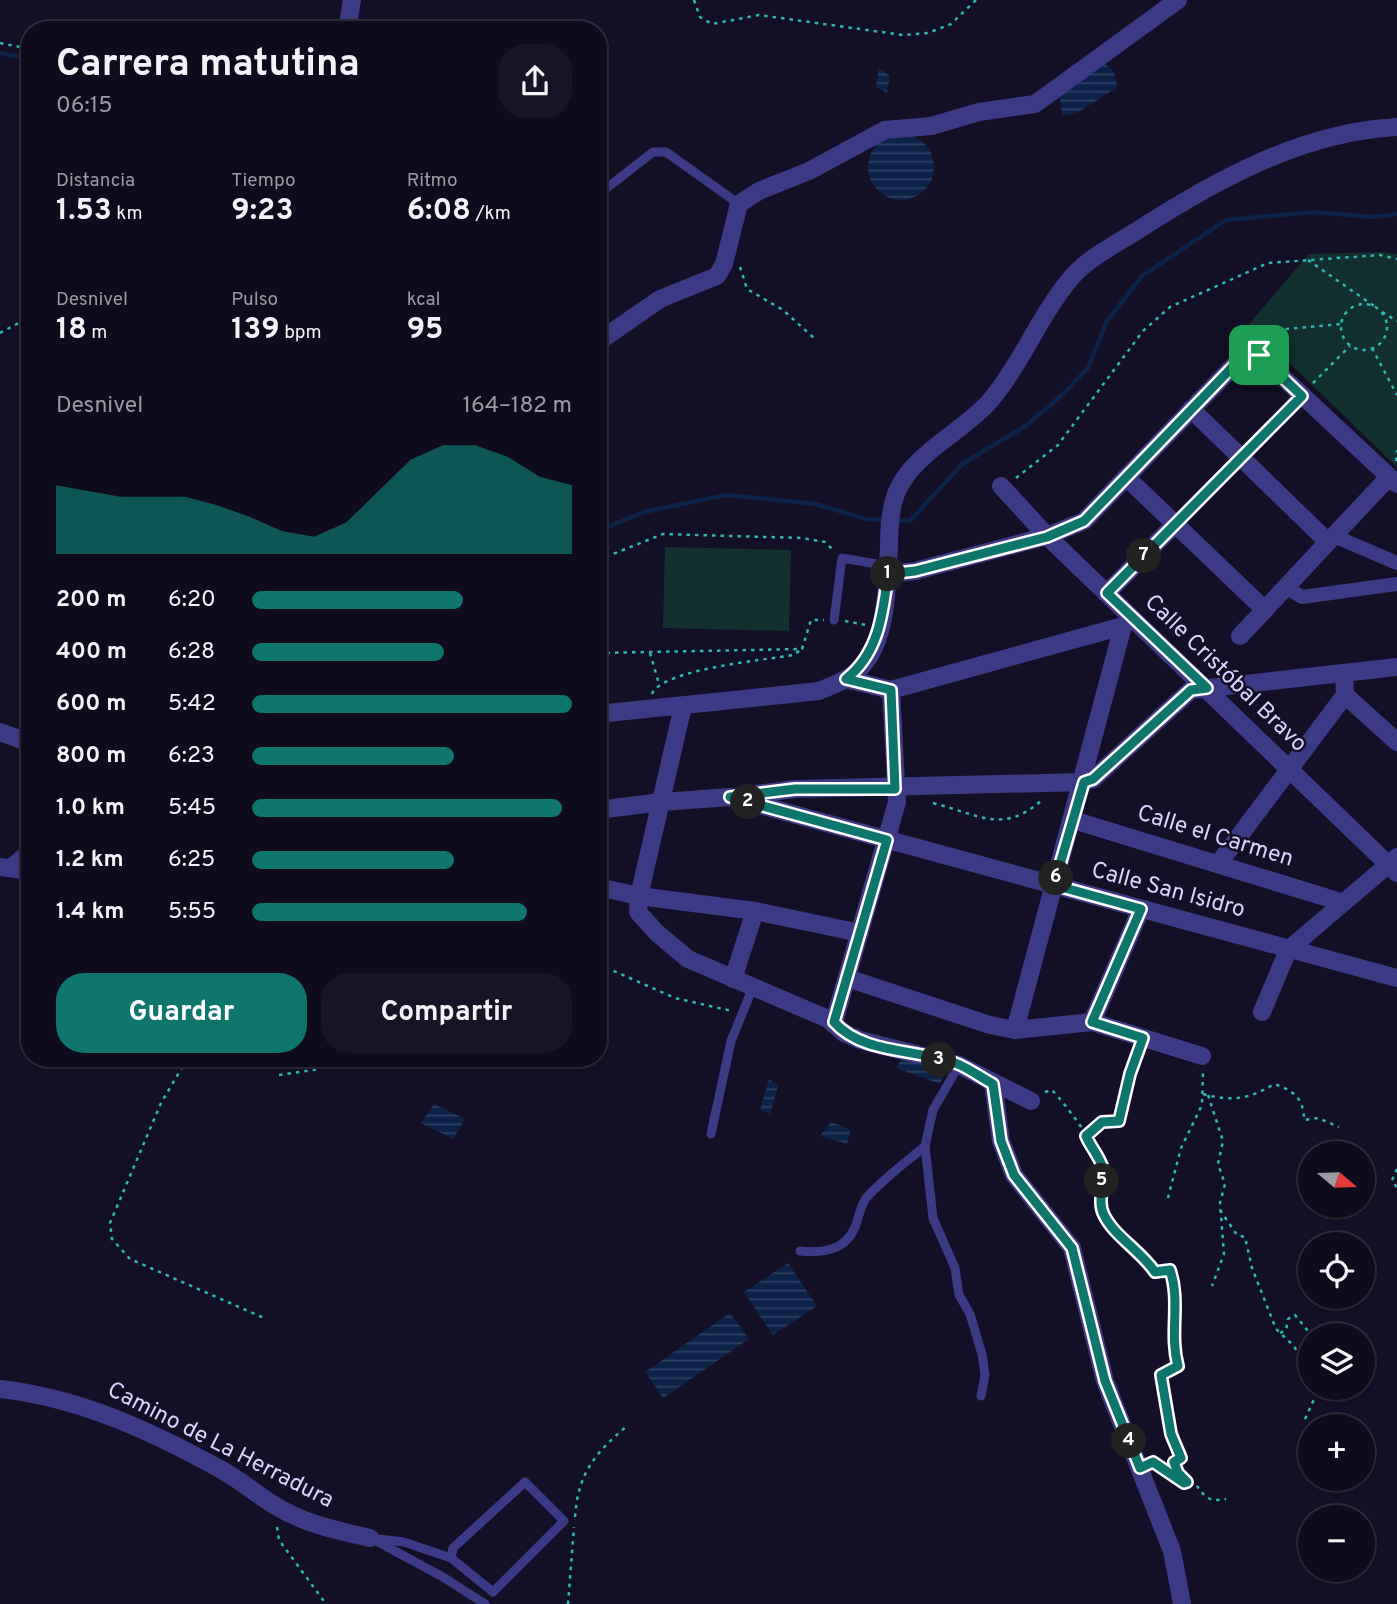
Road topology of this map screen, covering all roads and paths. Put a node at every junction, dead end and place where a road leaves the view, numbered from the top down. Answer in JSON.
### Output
{"nodes":[{"id":1,"x":352,"y":0,"type":"edge"},
{"id":2,"x":694,"y":0,"type":"edge"},
{"id":3,"x":976,"y":0,"type":"edge"},
{"id":4,"x":1178,"y":0,"type":"edge"},
{"id":5,"x":348,"y":21,"type":"edge"},
{"id":6,"x":0,"y":43,"type":"edge"},
{"id":7,"x":21,"y":47,"type":"edge"},
{"id":8,"x":1397,"y":127,"type":"edge"},
{"id":9,"x":607,"y":188,"type":"edge"},
{"id":10,"x":738,"y":204,"type":"junction"},
{"id":11,"x":728,"y":250,"type":"junction"},
{"id":12,"x":1397,"y":259,"type":"edge"},
{"id":13,"x":1308,"y":260,"type":"junction"},
{"id":14,"x":1376,"y":307,"type":"junction"},
{"id":15,"x":1397,"y":321,"type":"edge"},
{"id":16,"x":21,"y":322,"type":"edge"},
{"id":17,"x":1341,"y":324,"type":"junction"},
{"id":18,"x":0,"y":333,"type":"edge"},
{"id":19,"x":607,"y":336,"type":"edge"},
{"id":20,"x":815,"y":339,"type":"dead end"},
{"id":21,"x":1350,"y":345,"type":"junction"},
{"id":22,"x":1372,"y":348,"type":"junction"},
{"id":23,"x":1242,"y":357,"type":"junction"},
{"id":24,"x":1397,"y":395,"type":"edge"},
{"id":25,"x":1302,"y":396,"type":"junction"},
{"id":26,"x":1191,"y":409,"type":"junction"},
{"id":27,"x":1242,"y":459,"type":"junction"},
{"id":28,"x":1126,"y":477,"type":"junction"},
{"id":29,"x":1392,"y":481,"type":"edge"},
{"id":30,"x":1001,"y":486,"type":"joint"},
{"id":31,"x":1175,"y":524,"type":"junction"},
{"id":32,"x":1047,"y":537,"type":"junction"},
{"id":33,"x":1331,"y":539,"type":"junction"},
{"id":34,"x":607,"y":556,"type":"edge"},
{"id":35,"x":842,"y":558,"type":"junction"},
{"id":36,"x":1397,"y":563,"type":"edge"},
{"id":37,"x":888,"y":570,"type":"junction"},
{"id":38,"x":1397,"y":584,"type":"edge"},
{"id":39,"x":1286,"y":587,"type":"junction"},
{"id":40,"x":1107,"y":593,"type":"junction"},
{"id":41,"x":1265,"y":610,"type":"junction"},
{"id":42,"x":834,"y":620,"type":"junction"},
{"id":43,"x":1127,"y":622,"type":"junction"},
{"id":44,"x":879,"y":628,"type":"junction"},
{"id":45,"x":1240,"y":636,"type":"dead end"},
{"id":46,"x":802,"y":649,"type":"junction"},
{"id":47,"x":607,"y":653,"type":"edge"},
{"id":48,"x":650,"y":653,"type":"junction"},
{"id":49,"x":1397,"y":667,"type":"edge"},
{"id":50,"x":1344,"y":674,"type":"junction"},
{"id":51,"x":846,"y":679,"type":"junction"},
{"id":52,"x":659,"y":684,"type":"junction"},
{"id":53,"x":1207,"y":688,"type":"junction"},
{"id":54,"x":891,"y":690,"type":"junction"},
{"id":55,"x":1345,"y":695,"type":"junction"},
{"id":56,"x":683,"y":706,"type":"junction"},
{"id":57,"x":650,"y":709,"type":"junction"},
{"id":58,"x":607,"y":713,"type":"edge"},
{"id":59,"x":0,"y":732,"type":"edge"},
{"id":60,"x":21,"y":740,"type":"edge"},
{"id":61,"x":1397,"y":742,"type":"edge"},
{"id":62,"x":1289,"y":769,"type":"junction"},
{"id":63,"x":1061,"y":782,"type":"junction"},
{"id":64,"x":1084,"y":782,"type":"junction"},
{"id":65,"x":915,"y":788,"type":"junction"},
{"id":66,"x":895,"y":789,"type":"junction"},
{"id":67,"x":730,"y":797,"type":"junction"},
{"id":68,"x":661,"y":802,"type":"junction"},
{"id":69,"x":607,"y":809,"type":"edge"},
{"id":70,"x":1073,"y":820,"type":"junction"},
{"id":71,"x":887,"y":840,"type":"junction"},
{"id":72,"x":21,"y":858,"type":"edge"},
{"id":73,"x":1219,"y":863,"type":"junction"},
{"id":74,"x":1394,"y":865,"type":"edge"},
{"id":75,"x":6,"y":868,"type":"edge"},
{"id":76,"x":1054,"y":885,"type":"junction"},
{"id":77,"x":607,"y":889,"type":"edge"},
{"id":78,"x":639,"y":896,"type":"junction"},
{"id":79,"x":1341,"y":902,"type":"junction"},
{"id":80,"x":1141,"y":909,"type":"junction"},
{"id":81,"x":755,"y":911,"type":"junction"},
{"id":82,"x":860,"y":933,"type":"junction"},
{"id":83,"x":1288,"y":950,"type":"junction"},
{"id":84,"x":607,"y":968,"type":"edge"},
{"id":85,"x":846,"y":978,"type":"junction"},
{"id":86,"x":1397,"y":978,"type":"edge"},
{"id":87,"x":733,"y":979,"type":"junction"},
{"id":88,"x":753,"y":987,"type":"junction"},
{"id":89,"x":1262,"y":1012,"type":"dead end"},
{"id":90,"x":742,"y":1014,"type":"junction"},
{"id":91,"x":834,"y":1022,"type":"junction"},
{"id":92,"x":1092,"y":1022,"type":"junction"},
{"id":93,"x":1015,"y":1030,"type":"junction"},
{"id":94,"x":1143,"y":1038,"type":"junction"},
{"id":95,"x":1202,"y":1056,"type":"joint"},
{"id":96,"x":959,"y":1065,"type":"junction"},
{"id":97,"x":182,"y":1067,"type":"edge"},
{"id":98,"x":322,"y":1067,"type":"edge"},
{"id":99,"x":279,"y":1075,"type":"dead end"},
{"id":100,"x":993,"y":1084,"type":"junction"},
{"id":101,"x":1205,"y":1095,"type":"junction"},
{"id":102,"x":1031,"y":1101,"type":"joint"},
{"id":103,"x":1339,"y":1127,"type":"dead end"},
{"id":104,"x":711,"y":1134,"type":"dead end"},
{"id":105,"x":1086,"y":1136,"type":"junction"},
{"id":106,"x":925,"y":1146,"type":"junction"},
{"id":107,"x":1397,"y":1169,"type":"edge"},
{"id":108,"x":1397,"y":1188,"type":"edge"},
{"id":109,"x":1168,"y":1198,"type":"dead end"},
{"id":110,"x":1220,"y":1210,"type":"junction"},
{"id":111,"x":800,"y":1251,"type":"dead end"},
{"id":112,"x":1212,"y":1286,"type":"dead end"},
{"id":113,"x":264,"y":1318,"type":"dead end"},
{"id":114,"x":1302,"y":1323,"type":"edge"},
{"id":115,"x":1280,"y":1333,"type":"junction"},
{"id":116,"x":1298,"y":1353,"type":"edge"},
{"id":117,"x":0,"y":1389,"type":"edge"},
{"id":118,"x":981,"y":1396,"type":"dead end"},
{"id":119,"x":627,"y":1426,"type":"dead end"},
{"id":120,"x":1140,"y":1468,"type":"junction"},
{"id":121,"x":1187,"y":1482,"type":"junction"},
{"id":122,"x":1226,"y":1499,"type":"dead end"},
{"id":123,"x":275,"y":1506,"type":"junction"},
{"id":124,"x":370,"y":1538,"type":"junction"},
{"id":125,"x":451,"y":1558,"type":"junction"},
{"id":126,"x":326,"y":1604,"type":"edge"},
{"id":127,"x":485,"y":1604,"type":"edge"},
{"id":128,"x":568,"y":1604,"type":"edge"},
{"id":129,"x":1182,"y":1604,"type":"edge"}],
"edges":[{"from":1,"to":5,"type":"street"},
{"from":2,"to":3,"type":"path"},
{"from":4,"to":10,"type":"street"},
{"from":6,"to":7,"type":"path"},
{"from":8,"to":37,"type":"street"},
{"from":9,"to":10,"type":"lane"},
{"from":10,"to":11,"type":"street"},
{"from":11,"to":19,"type":"street"},
{"from":11,"to":20,"type":"path"},
{"from":12,"to":13,"type":"path"},
{"from":13,"to":14,"type":"path"},
{"from":13,"to":30,"type":"path"},
{"from":14,"to":15,"type":"path"},
{"from":14,"to":17,"type":"path"},
{"from":14,"to":22,"type":"path"},
{"from":16,"to":18,"type":"path"},
{"from":17,"to":21,"type":"path"},
{"from":17,"to":23,"type":"path"},
{"from":21,"to":22,"type":"path"},
{"from":21,"to":25,"type":"path"},
{"from":22,"to":24,"type":"path"},
{"from":23,"to":25,"type":"street"},
{"from":23,"to":26,"type":"street"},
{"from":25,"to":27,"type":"street"},
{"from":25,"to":29,"type":"street"},
{"from":26,"to":27,"type":"street"},
{"from":26,"to":28,"type":"street"},
{"from":27,"to":31,"type":"street"},
{"from":27,"to":33,"type":"street"},
{"from":28,"to":31,"type":"street"},
{"from":28,"to":32,"type":"street"},
{"from":29,"to":33,"type":"street"},
{"from":30,"to":32,"type":"street","name":"Calle Cristóbal Bravo"},
{"from":31,"to":40,"type":"street"},
{"from":31,"to":41,"type":"street"},
{"from":32,"to":37,"type":"street"},
{"from":32,"to":40,"type":"street","name":"Calle Cristóbal Bravo"},
{"from":33,"to":36,"type":"street"},
{"from":33,"to":39,"type":"street"},
{"from":34,"to":35,"type":"path"},
{"from":35,"to":37,"type":"lane"},
{"from":35,"to":42,"type":"lane"},
{"from":37,"to":44,"type":"street"},
{"from":38,"to":39,"type":"street"},
{"from":39,"to":41,"type":"street"},
{"from":40,"to":43,"type":"street","name":"Calle Cristóbal Bravo"},
{"from":41,"to":45,"type":"street"},
{"from":42,"to":44,"type":"path"},
{"from":42,"to":46,"type":"path"},
{"from":43,"to":53,"type":"street","name":"Calle Cristóbal Bravo"},
{"from":43,"to":54,"type":"street"},
{"from":43,"to":64,"type":"street"},
{"from":44,"to":51,"type":"street"},
{"from":46,"to":48,"type":"path"},
{"from":46,"to":52,"type":"path"},
{"from":47,"to":48,"type":"path"},
{"from":48,"to":52,"type":"path"},
{"from":49,"to":50,"type":"street"},
{"from":50,"to":53,"type":"street"},
{"from":50,"to":55,"type":"street"},
{"from":51,"to":54,"type":"street"},
{"from":51,"to":56,"type":"street"},
{"from":52,"to":57,"type":"path"},
{"from":53,"to":62,"type":"street","name":"Calle Cristóbal Bravo"},
{"from":53,"to":64,"type":"street"},
{"from":54,"to":66,"type":"street"},
{"from":55,"to":61,"type":"street"},
{"from":55,"to":62,"type":"street"},
{"from":56,"to":57,"type":"street"},
{"from":56,"to":68,"type":"street"},
{"from":57,"to":58,"type":"street"},
{"from":59,"to":60,"type":"street"},
{"from":62,"to":73,"type":"street"},
{"from":62,"to":74,"type":"street","name":"Calle Cristóbal Bravo"},
{"from":63,"to":64,"type":"street"},
{"from":63,"to":65,"type":"street"},
{"from":63,"to":65,"type":"path"},
{"from":64,"to":70,"type":"street"},
{"from":65,"to":66,"type":"street"},
{"from":66,"to":67,"type":"street"},
{"from":66,"to":71,"type":"street"},
{"from":67,"to":68,"type":"street","name":"Calle San Isidro"},
{"from":67,"to":71,"type":"street","name":"Calle San Isidro"},
{"from":68,"to":69,"type":"street","name":"Calle San Isidro"},
{"from":68,"to":78,"type":"street"},
{"from":70,"to":73,"type":"street","name":"Calle el Carmen"},
{"from":70,"to":76,"type":"street"},
{"from":71,"to":76,"type":"street","name":"Calle San Isidro"},
{"from":71,"to":82,"type":"street"},
{"from":72,"to":75,"type":"street"},
{"from":73,"to":79,"type":"street","name":"Calle el Carmen"},
{"from":74,"to":79,"type":"street"},
{"from":76,"to":80,"type":"street","name":"Calle San Isidro"},
{"from":76,"to":93,"type":"street"},
{"from":77,"to":78,"type":"street"},
{"from":78,"to":81,"type":"street"},
{"from":78,"to":87,"type":"street"},
{"from":79,"to":83,"type":"street"},
{"from":80,"to":83,"type":"street","name":"Calle San Isidro"},
{"from":80,"to":92,"type":"street"},
{"from":81,"to":82,"type":"street"},
{"from":81,"to":87,"type":"street"},
{"from":82,"to":85,"type":"street"},
{"from":83,"to":86,"type":"street","name":"Calle San Isidro"},
{"from":83,"to":89,"type":"street"},
{"from":84,"to":90,"type":"path"},
{"from":85,"to":91,"type":"street"},
{"from":85,"to":93,"type":"street"},
{"from":87,"to":88,"type":"street"},
{"from":88,"to":90,"type":"lane"},
{"from":88,"to":91,"type":"street"},
{"from":90,"to":104,"type":"lane"},
{"from":91,"to":96,"type":"street"},
{"from":92,"to":93,"type":"street"},
{"from":92,"to":94,"type":"street"},
{"from":94,"to":95,"type":"street"},
{"from":94,"to":105,"type":"path"},
{"from":95,"to":101,"type":"path"},
{"from":96,"to":100,"type":"street"},
{"from":96,"to":106,"type":"lane"},
{"from":97,"to":113,"type":"path"},
{"from":98,"to":99,"type":"path"},
{"from":100,"to":102,"type":"street"},
{"from":100,"to":120,"type":"street"},
{"from":101,"to":103,"type":"path"},
{"from":101,"to":109,"type":"path"},
{"from":101,"to":110,"type":"path"},
{"from":102,"to":105,"type":"path"},
{"from":105,"to":121,"type":"path"},
{"from":106,"to":111,"type":"lane"},
{"from":106,"to":118,"type":"lane"},
{"from":107,"to":108,"type":"path"},
{"from":110,"to":112,"type":"path"},
{"from":110,"to":115,"type":"path"},
{"from":114,"to":115,"type":"path"},
{"from":115,"to":116,"type":"path"},
{"from":117,"to":123,"type":"street","name":"Camino de La Herradura"},
{"from":119,"to":128,"type":"path"},
{"from":120,"to":121,"type":"path"},
{"from":120,"to":129,"type":"street"},
{"from":121,"to":122,"type":"path"},
{"from":123,"to":124,"type":"street","name":"Camino de La Herradura"},
{"from":123,"to":126,"type":"path"},
{"from":124,"to":125,"type":"lane"},
{"from":124,"to":127,"type":"lane","name":"Camino de La Herradura"},
{"from":125,"to":125,"type":"lane"}]}
